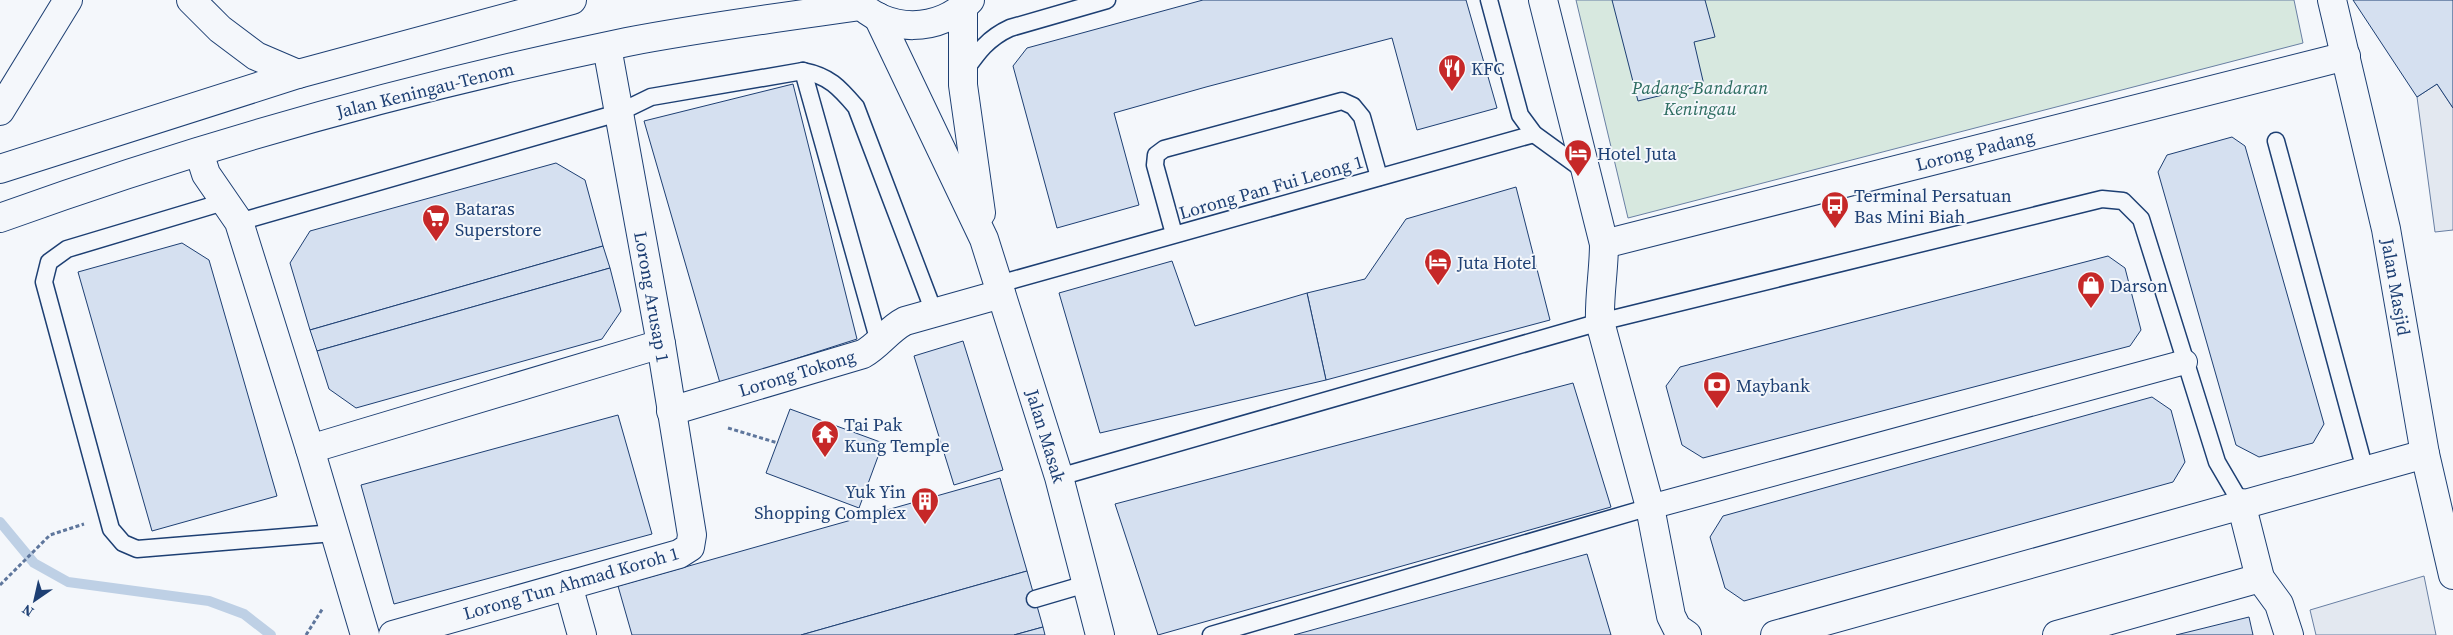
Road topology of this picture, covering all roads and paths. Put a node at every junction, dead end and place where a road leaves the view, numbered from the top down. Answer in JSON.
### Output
{"nodes":[{"id":1,"x":68,"y":0,"type":"edge"},
{"id":2,"x":191,"y":0,"type":"edge"},
{"id":3,"x":572,"y":0,"type":"edge"},
{"id":4,"x":1107,"y":0,"type":"edge"},
{"id":5,"x":1488,"y":0,"type":"edge"},
{"id":6,"x":1543,"y":0,"type":"edge"},
{"id":7,"x":2332,"y":0,"type":"edge"},
{"id":8,"x":966,"y":4,"type":"edge"},
{"id":9,"x":865,"y":8,"type":"edge"},
{"id":10,"x":607,"y":47,"type":"junction"},
{"id":11,"x":2346,"y":56,"type":"junction"},
{"id":12,"x":803,"y":71,"type":"junction"},
{"id":13,"x":963,"y":73,"type":"junction"},
{"id":14,"x":298,"y":74,"type":"junction"},
{"id":15,"x":0,"y":110,"type":"edge"},
{"id":16,"x":618,"y":113,"type":"junction"},
{"id":17,"x":1534,"y":134,"type":"junction"},
{"id":18,"x":2276,"y":141,"type":"dead end"},
{"id":19,"x":199,"y":152,"type":"junction"},
{"id":20,"x":0,"y":169,"type":"edge"},
{"id":21,"x":1586,"y":171,"type":"junction"},
{"id":22,"x":1379,"y":177,"type":"junction"},
{"id":23,"x":233,"y":211,"type":"junction"},
{"id":24,"x":0,"y":218,"type":"edge"},
{"id":25,"x":1174,"y":234,"type":"junction"},
{"id":26,"x":984,"y":239,"type":"junction"},
{"id":27,"x":1604,"y":244,"type":"junction"},
{"id":28,"x":1000,"y":289,"type":"junction"},
{"id":29,"x":934,"y":312,"type":"junction"},
{"id":30,"x":1600,"y":322,"type":"junction"},
{"id":31,"x":879,"y":342,"type":"junction"},
{"id":32,"x":662,"y":344,"type":"junction"},
{"id":33,"x":2185,"y":362,"type":"junction"},
{"id":34,"x":671,"y":411,"type":"junction"},
{"id":35,"x":310,"y":449,"type":"junction"},
{"id":36,"x":2425,"y":454,"type":"junction"},
{"id":37,"x":2364,"y":470,"type":"junction"},
{"id":38,"x":1059,"y":477,"type":"junction"},
{"id":39,"x":2241,"y":504,"type":"junction"},
{"id":40,"x":1650,"y":507,"type":"junction"},
{"id":41,"x":108,"y":516,"type":"junction"},
{"id":42,"x":334,"y":533,"type":"junction"},
{"id":43,"x":690,"y":547,"type":"joint"},
{"id":44,"x":2453,"y":575,"type":"edge"},
{"id":45,"x":2260,"y":578,"type":"junction"},
{"id":46,"x":1086,"y":584,"type":"junction"},
{"id":47,"x":0,"y":585,"type":"edge"},
{"id":48,"x":568,"y":586,"type":"junction"},
{"id":49,"x":1035,"y":599,"type":"dead end"},
{"id":50,"x":315,"y":621,"type":"dead end"},
{"id":51,"x":306,"y":635,"type":"edge"},
{"id":52,"x":365,"y":635,"type":"edge"},
{"id":53,"x":394,"y":635,"type":"edge"},
{"id":54,"x":582,"y":635,"type":"edge"},
{"id":55,"x":1100,"y":635,"type":"edge"},
{"id":56,"x":1211,"y":635,"type":"edge"},
{"id":57,"x":1686,"y":635,"type":"edge"},
{"id":58,"x":1775,"y":635,"type":"edge"},
{"id":59,"x":2057,"y":635,"type":"edge"},
{"id":60,"x":2289,"y":635,"type":"edge"}],
"edges":[{"from":1,"to":15,"type":"street"},
{"from":2,"to":14,"type":"street"},
{"from":3,"to":14,"type":"street"},
{"from":4,"to":13,"type":"lane"},
{"from":5,"to":17,"type":"lane"},
{"from":6,"to":21,"type":"street"},
{"from":7,"to":11,"type":"street","name":"Jalan Masjid"},
{"from":8,"to":9,"type":"street"},
{"from":8,"to":13,"type":"street","name":"Jalan Masak"},
{"from":9,"to":10,"type":"street","name":"Jalan Keningau-Tenom"},
{"from":9,"to":26,"type":"street","name":"Jalan Masak"},
{"from":10,"to":16,"type":"street","name":"Lorong Arusap 1"},
{"from":10,"to":19,"type":"street","name":"Jalan Keningau-Tenom"},
{"from":11,"to":27,"type":"street","name":"Lorong Padang"},
{"from":11,"to":36,"type":"street","name":"Jalan Masjid"},
{"from":12,"to":16,"type":"lane"},
{"from":12,"to":29,"type":"lane"},
{"from":12,"to":31,"type":"lane"},
{"from":13,"to":26,"type":"street","name":"Jalan Masak"},
{"from":14,"to":20,"type":"street"},
{"from":16,"to":23,"type":"lane"},
{"from":16,"to":32,"type":"street","name":"Lorong Arusap 1"},
{"from":17,"to":21,"type":"lane"},
{"from":17,"to":22,"type":"lane","name":"Lorong Pan Fui Leong 1"},
{"from":18,"to":37,"type":"lane"},
{"from":19,"to":23,"type":"street"},
{"from":19,"to":24,"type":"street","name":"Jalan Keningau-Tenom"},
{"from":21,"to":27,"type":"street"},
{"from":22,"to":25,"type":"lane","name":"Lorong Pan Fui Leong 1"},
{"from":22,"to":25,"type":"lane","name":"Lorong Pan Fui Leong 1"},
{"from":23,"to":35,"type":"street"},
{"from":23,"to":41,"type":"lane"},
{"from":25,"to":28,"type":"lane","name":"Lorong Pan Fui Leong 1"},
{"from":26,"to":28,"type":"street","name":"Jalan Masak"},
{"from":27,"to":30,"type":"street"},
{"from":28,"to":29,"type":"street","name":"Lorong Tokong"},
{"from":28,"to":38,"type":"street","name":"Jalan Masak"},
{"from":29,"to":31,"type":"street","name":"Lorong Tokong"},
{"from":30,"to":33,"type":"lane"},
{"from":30,"to":38,"type":"lane"},
{"from":30,"to":40,"type":"street"},
{"from":31,"to":34,"type":"street","name":"Lorong Tokong"},
{"from":32,"to":34,"type":"street","name":"Lorong Arusap 1"},
{"from":32,"to":35,"type":"street"},
{"from":33,"to":39,"type":"lane"},
{"from":33,"to":40,"type":"street"},
{"from":34,"to":43,"type":"street","name":"Lorong Arusap 1"},
{"from":35,"to":42,"type":"street"},
{"from":36,"to":37,"type":"street"},
{"from":36,"to":44,"type":"street","name":"Jalan Masjid"},
{"from":37,"to":39,"type":"street"},
{"from":38,"to":46,"type":"street","name":"Jalan Masak"},
{"from":39,"to":45,"type":"street"},
{"from":39,"to":58,"type":"street"},
{"from":40,"to":56,"type":"lane"},
{"from":40,"to":57,"type":"street"},
{"from":41,"to":42,"type":"lane"},
{"from":41,"to":47,"type":"path"},
{"from":42,"to":52,"type":"street"},
{"from":43,"to":48,"type":"street","name":"Lorong Tun Ahmad Koroh 1"},
{"from":45,"to":59,"type":"street"},
{"from":45,"to":60,"type":"street"},
{"from":46,"to":49,"type":"lane"},
{"from":46,"to":55,"type":"street","name":"Jalan Masak"},
{"from":48,"to":53,"type":"street","name":"Lorong Tun Ahmad Koroh 1"},
{"from":48,"to":54,"type":"street"},
{"from":50,"to":51,"type":"path"}]}
